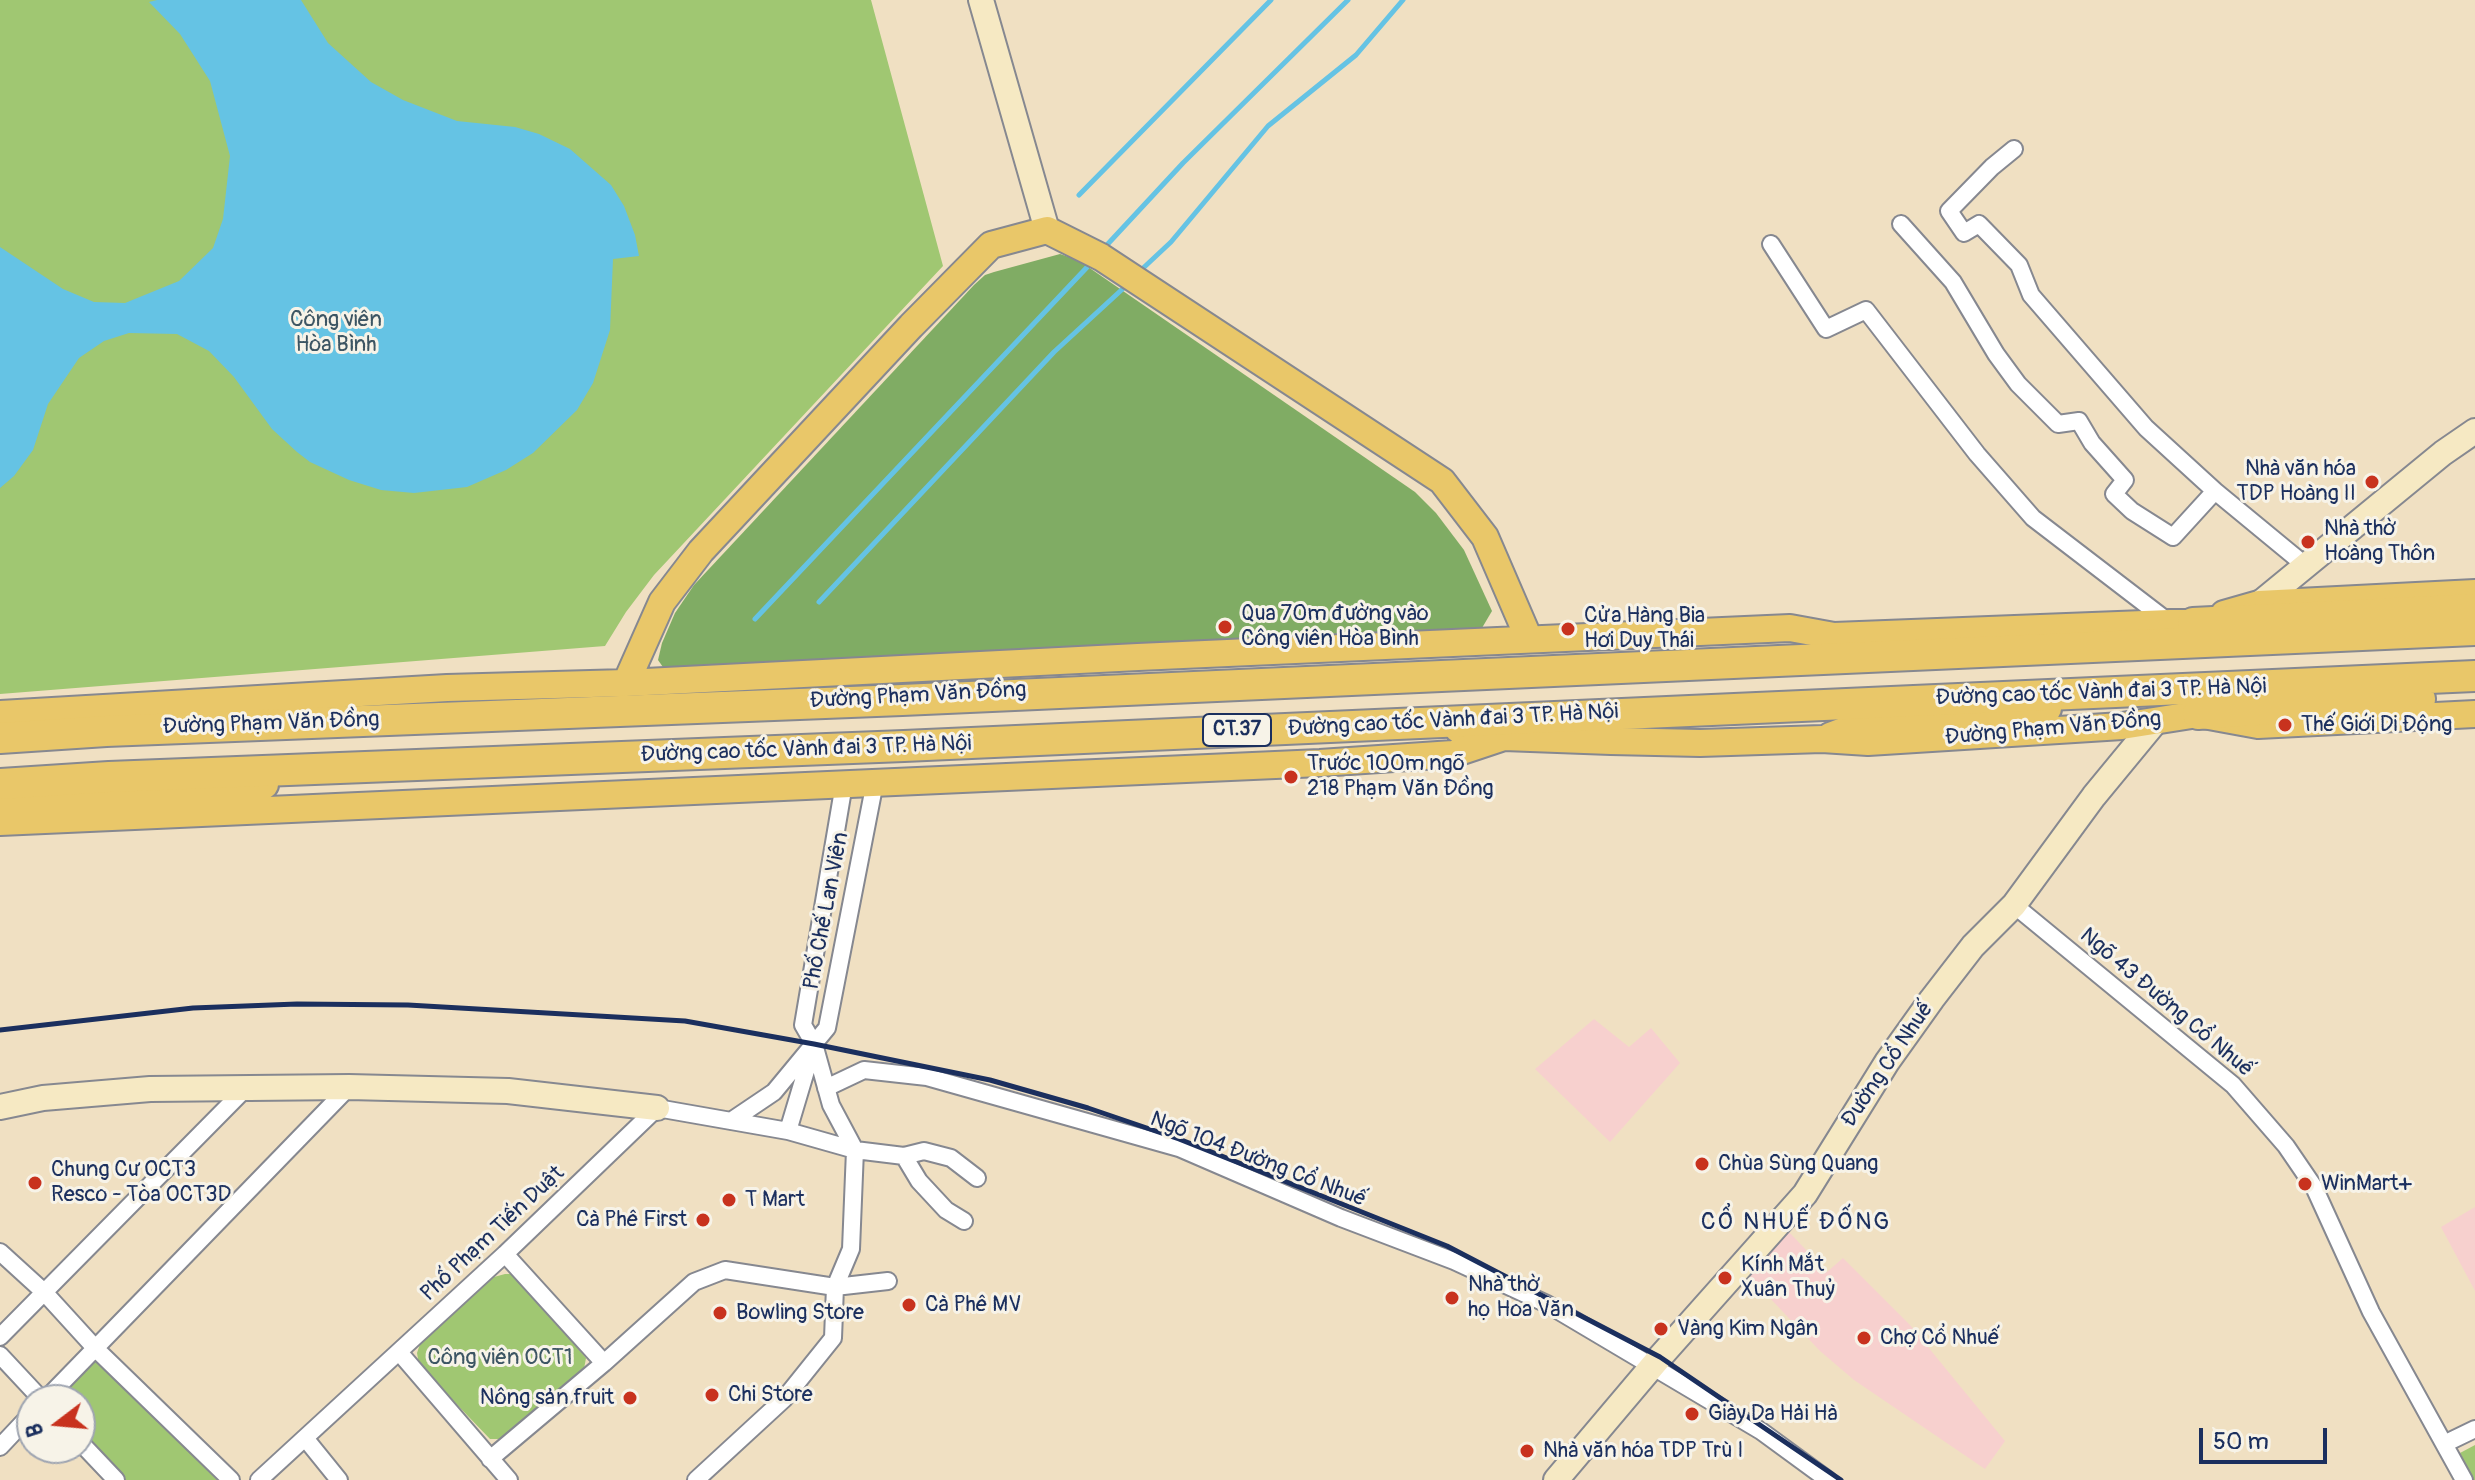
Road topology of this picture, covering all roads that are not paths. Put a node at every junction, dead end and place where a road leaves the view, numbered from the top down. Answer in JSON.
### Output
{"nodes":[{"id":1,"x":981,"y":0,"type":"edge"},
{"id":2,"x":2014,"y":149,"type":"dead end"},
{"id":3,"x":1901,"y":224,"type":"dead end"},
{"id":4,"x":1047,"y":230,"type":"junction"},
{"id":5,"x":1771,"y":244,"type":"dead end"},
{"id":6,"x":2475,"y":431,"type":"edge"},
{"id":7,"x":2215,"y":491,"type":"junction"},
{"id":8,"x":2306,"y":566,"type":"junction"},
{"id":9,"x":2475,"y":593,"type":"edge"},
{"id":10,"x":2259,"y":604,"type":"junction"},
{"id":11,"x":2475,"y":609,"type":"edge"},
{"id":12,"x":2182,"y":623,"type":"junction"},
{"id":13,"x":2475,"y":624,"type":"edge"},
{"id":14,"x":2475,"y":630,"type":"edge"},
{"id":15,"x":1834,"y":636,"type":"junction"},
{"id":16,"x":1529,"y":639,"type":"junction"},
{"id":17,"x":2475,"y":676,"type":"edge"},
{"id":18,"x":626,"y":683,"type":"junction"},
{"id":19,"x":2475,"y":687,"type":"edge"},
{"id":20,"x":2475,"y":696,"type":"edge"},
{"id":21,"x":0,"y":714,"type":"edge"},
{"id":22,"x":2198,"y":714,"type":"junction"},
{"id":23,"x":2475,"y":714,"type":"edge"},
{"id":24,"x":2155,"y":722,"type":"junction"},
{"id":25,"x":0,"y":735,"type":"edge"},
{"id":26,"x":1504,"y":737,"type":"junction"},
{"id":27,"x":1822,"y":739,"type":"junction"},
{"id":28,"x":875,"y":782,"type":"junction"},
{"id":29,"x":0,"y":784,"type":"edge"},
{"id":30,"x":844,"y":784,"type":"junction"},
{"id":31,"x":0,"y":803,"type":"edge"},
{"id":32,"x":0,"y":822,"type":"edge"},
{"id":33,"x":2014,"y":905,"type":"junction"},
{"id":34,"x":814,"y":1044,"type":"junction"},
{"id":35,"x":349,"y":1087,"type":"junction"},
{"id":36,"x":826,"y":1088,"type":"junction"},
{"id":37,"x":245,"y":1089,"type":"junction"},
{"id":38,"x":0,"y":1107,"type":"edge"},
{"id":39,"x":657,"y":1108,"type":"junction"},
{"id":40,"x":731,"y":1121,"type":"junction"},
{"id":41,"x":788,"y":1131,"type":"junction"},
{"id":42,"x":855,"y":1150,"type":"junction"},
{"id":43,"x":904,"y":1156,"type":"junction"},
{"id":44,"x":977,"y":1178,"type":"dead end"},
{"id":45,"x":964,"y":1221,"type":"dead end"},
{"id":46,"x":0,"y":1252,"type":"edge"},
{"id":47,"x":505,"y":1254,"type":"junction"},
{"id":48,"x":888,"y":1281,"type":"dead end"},
{"id":49,"x":835,"y":1287,"type":"junction"},
{"id":50,"x":44,"y":1292,"type":"junction"},
{"id":51,"x":0,"y":1337,"type":"edge"},
{"id":52,"x":96,"y":1349,"type":"junction"},
{"id":53,"x":399,"y":1352,"type":"junction"},
{"id":54,"x":0,"y":1355,"type":"edge"},
{"id":55,"x":604,"y":1363,"type":"junction"},
{"id":56,"x":1652,"y":1368,"type":"junction"},
{"id":57,"x":28,"y":1384,"type":"edge"},
{"id":58,"x":60,"y":1384,"type":"edge"},
{"id":59,"x":2475,"y":1429,"type":"edge"},
{"id":60,"x":16,"y":1430,"type":"edge"},
{"id":61,"x":305,"y":1438,"type":"junction"},
{"id":62,"x":2444,"y":1444,"type":"junction"},
{"id":63,"x":0,"y":1447,"type":"edge"},
{"id":64,"x":96,"y":1459,"type":"edge"},
{"id":65,"x":490,"y":1459,"type":"junction"},
{"id":66,"x":116,"y":1480,"type":"edge"},
{"id":67,"x":231,"y":1480,"type":"edge"},
{"id":68,"x":259,"y":1480,"type":"edge"},
{"id":69,"x":339,"y":1480,"type":"edge"},
{"id":70,"x":509,"y":1480,"type":"edge"},
{"id":71,"x":696,"y":1480,"type":"edge"},
{"id":72,"x":1556,"y":1480,"type":"edge"},
{"id":73,"x":1828,"y":1480,"type":"edge"},
{"id":74,"x":2464,"y":1480,"type":"edge"}],
"edges":[{"from":1,"to":4,"type":"main road"},
{"from":2,"to":7,"type":"street"},
{"from":3,"to":7,"type":"street"},
{"from":4,"to":16,"type":"main road"},
{"from":4,"to":18,"type":"main road"},
{"from":5,"to":12,"type":"street"},
{"from":6,"to":8,"type":"main road"},
{"from":7,"to":8,"type":"street"},
{"from":8,"to":10,"type":"main road"},
{"from":9,"to":10,"type":"main road","name":"Đường Phạm Văn Đồng"},
{"from":10,"to":12,"type":"main road","name":"Đường Phạm Văn Đồng"},
{"from":11,"to":12,"type":"highway"},
{"from":12,"to":13,"type":"main road","name":"Đường Phạm Văn Đồng"},
{"from":12,"to":15,"type":"main road","name":"Đường Phạm Văn Đồng"},
{"from":14,"to":25,"type":"highway","name":"Đường cao tốc Vành đai 3 TP. Hà Nội","number":"CT.37"},
{"from":15,"to":16,"type":"main road","name":"Đường Phạm Văn Đồng"},
{"from":15,"to":25,"type":"main road","name":"Đường Phạm Văn Đồng"},
{"from":16,"to":18,"type":"main road","name":"Đường Phạm Văn Đồng"},
{"from":17,"to":29,"type":"highway","name":"Đường cao tốc Vành đai 3 TP. Hà Nội","number":"CT.37"},
{"from":18,"to":21,"type":"main road","name":"Đường Phạm Văn Đồng"},
{"from":19,"to":27,"type":"main road","name":"Đường Phạm Văn Đồng"},
{"from":20,"to":22,"type":"highway"},
{"from":22,"to":23,"type":"main road","name":"Đường Phạm Văn Đồng"},
{"from":22,"to":24,"type":"main road","name":"Đường Phạm Văn Đồng"},
{"from":24,"to":27,"type":"main road","name":"Đường Phạm Văn Đồng"},
{"from":24,"to":33,"type":"main road","name":"Đường Cổ Nhuế"},
{"from":26,"to":27,"type":"main road","name":"Đường Phạm Văn Đồng"},
{"from":26,"to":28,"type":"main road","name":"Đường Phạm Văn Đồng"},
{"from":26,"to":31,"type":"main road","name":"Đường Phạm Văn Đồng"},
{"from":28,"to":30,"type":"main road","name":"Đường Phạm Văn Đồng"},
{"from":28,"to":34,"type":"street","name":"Phố Chế Lan Viên"},
{"from":30,"to":32,"type":"main road","name":"Đường Phạm Văn Đồng"},
{"from":30,"to":34,"type":"street","name":"Phố Chế Lan Viên"},
{"from":33,"to":56,"type":"main road","name":"Đường Cổ Nhuế"},
{"from":33,"to":62,"type":"street","name":"Ngõ 43 Đường Cổ Nhuế"},
{"from":34,"to":36,"type":"street"},
{"from":34,"to":40,"type":"street"},
{"from":34,"to":41,"type":"street","name":"Phố Chế Lan Viên"},
{"from":35,"to":37,"type":"main road"},
{"from":35,"to":39,"type":"main road"},
{"from":35,"to":52,"type":"street"},
{"from":36,"to":42,"type":"street"},
{"from":36,"to":56,"type":"street","name":"Ngõ 104 Đường Cổ Nhuế"},
{"from":37,"to":38,"type":"main road"},
{"from":37,"to":50,"type":"street"},
{"from":39,"to":40,"type":"street"},
{"from":39,"to":47,"type":"street","name":"Phố Phạm Tiến Duật"},
{"from":40,"to":41,"type":"street"},
{"from":41,"to":42,"type":"street"},
{"from":42,"to":43,"type":"street"},
{"from":42,"to":49,"type":"street"},
{"from":43,"to":44,"type":"street"},
{"from":43,"to":45,"type":"street"},
{"from":46,"to":50,"type":"street"},
{"from":47,"to":53,"type":"street","name":"Phố Phạm Tiến Duật"},
{"from":47,"to":55,"type":"street"},
{"from":48,"to":49,"type":"street"},
{"from":49,"to":55,"type":"street"},
{"from":49,"to":71,"type":"street"},
{"from":50,"to":51,"type":"street"},
{"from":50,"to":52,"type":"street"},
{"from":52,"to":58,"type":"street"},
{"from":52,"to":67,"type":"street"},
{"from":53,"to":61,"type":"street","name":"Phố Phạm Tiến Duật"},
{"from":53,"to":65,"type":"street"},
{"from":54,"to":57,"type":"street"},
{"from":55,"to":65,"type":"street"},
{"from":56,"to":72,"type":"main road","name":"Đường Cổ Nhuế"},
{"from":56,"to":73,"type":"street","name":"Ngõ 104 Đường Cổ Nhuế"},
{"from":59,"to":62,"type":"street"},
{"from":60,"to":63,"type":"street"},
{"from":61,"to":68,"type":"street","name":"Phố Phạm Tiến Duật"},
{"from":61,"to":69,"type":"street"},
{"from":62,"to":74,"type":"street","name":"Ngõ 43 Đường Cổ Nhuế"},
{"from":64,"to":66,"type":"street"},
{"from":65,"to":70,"type":"street"}]}
